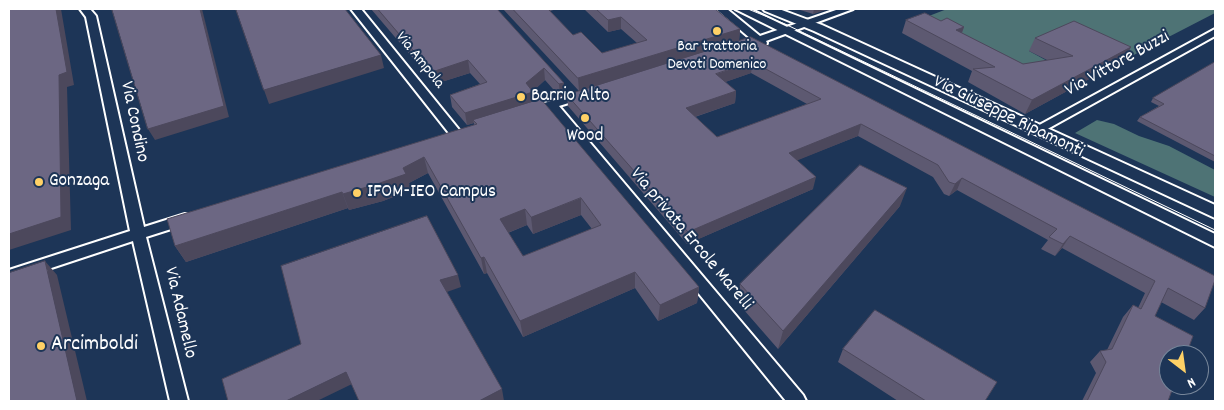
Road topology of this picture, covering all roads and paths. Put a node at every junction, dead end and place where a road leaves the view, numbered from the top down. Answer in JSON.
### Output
{"nodes":[{"id":1,"x":356,"y":9,"type":"edge"},
{"id":2,"x":721,"y":9,"type":"edge"},
{"id":3,"x":741,"y":9,"type":"edge"},
{"id":4,"x":769,"y":9,"type":"edge"},
{"id":5,"x":848,"y":9,"type":"edge"},
{"id":6,"x":89,"y":11,"type":"edge"},
{"id":7,"x":807,"y":23,"type":"junction"},
{"id":8,"x":784,"y":31,"type":"junction"},
{"id":9,"x":1215,"y":32,"type":"edge"},
{"id":10,"x":758,"y":40,"type":"junction"},
{"id":11,"x":768,"y":48,"type":"edge"},
{"id":12,"x":727,"y":50,"type":"edge"},
{"id":13,"x":594,"y":92,"type":"edge"},
{"id":14,"x":552,"y":105,"type":"junction"},
{"id":15,"x":517,"y":116,"type":"edge"},
{"id":16,"x":1038,"y":129,"type":"junction"},
{"id":17,"x":440,"y":140,"type":"edge"},
{"id":18,"x":1215,"y":212,"type":"edge"},
{"id":19,"x":196,"y":216,"type":"edge"},
{"id":20,"x":140,"y":235,"type":"junction"},
{"id":21,"x":1215,"y":241,"type":"edge"},
{"id":22,"x":9,"y":276,"type":"edge"},
{"id":23,"x":179,"y":401,"type":"edge"},
{"id":24,"x":798,"y":401,"type":"edge"}],
"edges":[{"from":1,"to":17,"type":"street","name":"Via Ampola"},
{"from":2,"to":10,"type":"street"},
{"from":3,"to":8,"type":"street","name":"Via Giuseppe Ripamonti"},
{"from":4,"to":7,"type":"street","name":"Via Giuseppe Ripamonti"},
{"from":5,"to":7,"type":"street"},
{"from":6,"to":20,"type":"street","name":"Via Condino"},
{"from":7,"to":8,"type":"street"},
{"from":7,"to":16,"type":"street","name":"Via Giuseppe Ripamonti"},
{"from":8,"to":10,"type":"street"},
{"from":8,"to":21,"type":"street","name":"Via Giuseppe Ripamonti"},
{"from":9,"to":16,"type":"street","name":"Via Vittore Buzzi"},
{"from":10,"to":11,"type":"street"},
{"from":10,"to":12,"type":"street"},
{"from":13,"to":14,"type":"street"},
{"from":14,"to":15,"type":"street"},
{"from":14,"to":24,"type":"street","name":"Via privata Ercole Marelli"},
{"from":16,"to":18,"type":"street","name":"Via Giuseppe Ripamonti"},
{"from":19,"to":20,"type":"street"},
{"from":20,"to":22,"type":"street"},
{"from":20,"to":23,"type":"street","name":"Via Adamello"}]}
